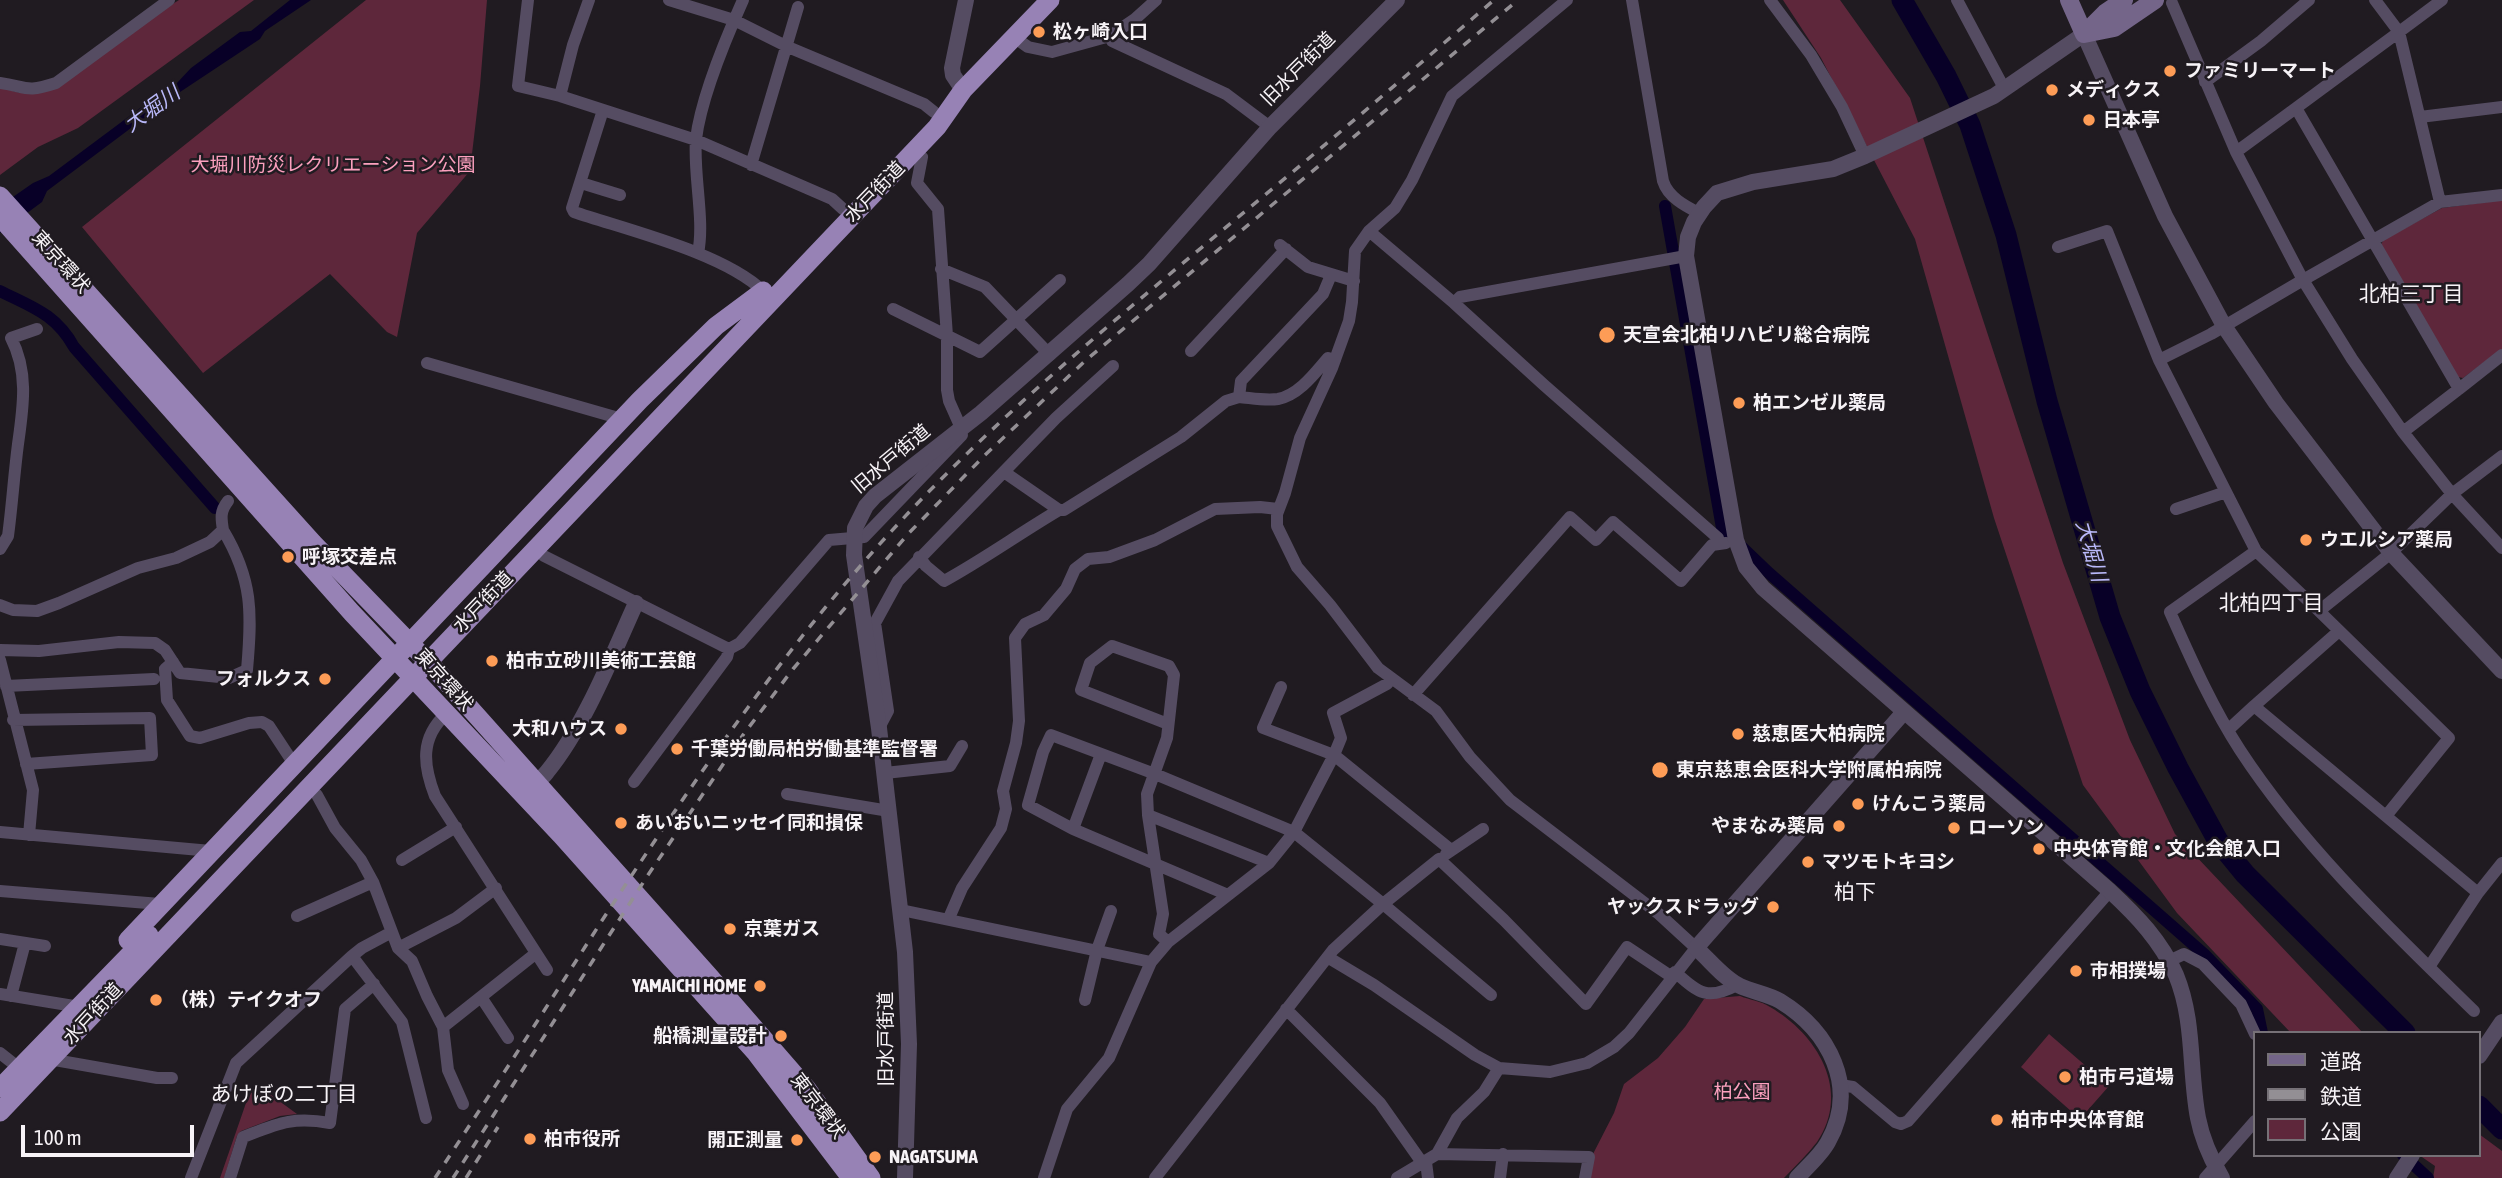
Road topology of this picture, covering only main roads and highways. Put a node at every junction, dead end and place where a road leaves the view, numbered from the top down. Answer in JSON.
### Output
{"nodes":[{"id":1,"x":1050,"y":0,"type":"edge"},
{"id":2,"x":2068,"y":0,"type":"edge"},
{"id":3,"x":2124,"y":0,"type":"edge"},
{"id":4,"x":2163,"y":1,"type":"edge"},
{"id":5,"x":2084,"y":34,"type":"junction"},
{"id":6,"x":963,"y":90,"type":"junction"},
{"id":7,"x":0,"y":196,"type":"edge"},
{"id":8,"x":0,"y":217,"type":"edge"},
{"id":9,"x":32,"y":240,"type":"junction"},
{"id":10,"x":800,"y":270,"type":"junction"},
{"id":11,"x":763,"y":291,"type":"junction"},
{"id":12,"x":559,"y":513,"type":"junction"},
{"id":13,"x":410,"y":643,"type":"junction"},
{"id":14,"x":395,"y":659,"type":"junction"},
{"id":15,"x":436,"y":669,"type":"junction"},
{"id":16,"x":420,"y":686,"type":"junction"},
{"id":17,"x":530,"y":788,"type":"junction"},
{"id":18,"x":271,"y":816,"type":"junction"},
{"id":19,"x":650,"y":922,"type":"junction"},
{"id":20,"x":82,"y":1005,"type":"junction"},
{"id":21,"x":55,"y":1054,"type":"junction"},
{"id":22,"x":0,"y":1088,"type":"edge"},
{"id":23,"x":0,"y":1112,"type":"edge"},
{"id":24,"x":851,"y":1178,"type":"edge"},
{"id":25,"x":871,"y":1178,"type":"edge"}],
"edges":[{"from":1,"to":6,"type":"highway","name":"水戸街道"},
{"from":2,"to":5,"type":"main road"},
{"from":3,"to":5,"type":"main road"},
{"from":4,"to":5,"type":"main road"},
{"from":6,"to":10,"type":"highway","name":"水戸街道"},
{"from":6,"to":11,"type":"highway","name":"水戸街道"},
{"from":7,"to":9,"type":"highway","name":"東京環状"},
{"from":8,"to":9,"type":"highway","name":"東京環状"},
{"from":9,"to":13,"type":"highway","name":"東京環状"},
{"from":9,"to":14,"type":"highway","name":"東京環状"},
{"from":10,"to":12,"type":"highway","name":"水戸街道"},
{"from":10,"to":15,"type":"highway"},
{"from":11,"to":12,"type":"highway","name":"水戸街道"},
{"from":11,"to":13,"type":"highway"},
{"from":12,"to":18,"type":"highway","name":"水戸街道"},
{"from":13,"to":14,"type":"highway"},
{"from":13,"to":15,"type":"highway","name":"東京環状"},
{"from":14,"to":16,"type":"highway","name":"東京環状"},
{"from":14,"to":20,"type":"highway"},
{"from":15,"to":16,"type":"highway"},
{"from":15,"to":17,"type":"highway","name":"東京環状"},
{"from":16,"to":17,"type":"highway","name":"東京環状"},
{"from":16,"to":21,"type":"highway"},
{"from":17,"to":19,"type":"highway","name":"東京環状"},
{"from":18,"to":20,"type":"highway","name":"水戸街道"},
{"from":18,"to":21,"type":"highway","name":"水戸街道"},
{"from":19,"to":24,"type":"highway","name":"東京環状"},
{"from":19,"to":25,"type":"highway","name":"東京環状"},
{"from":20,"to":22,"type":"highway","name":"水戸街道"},
{"from":21,"to":23,"type":"highway","name":"水戸街道"}]}
